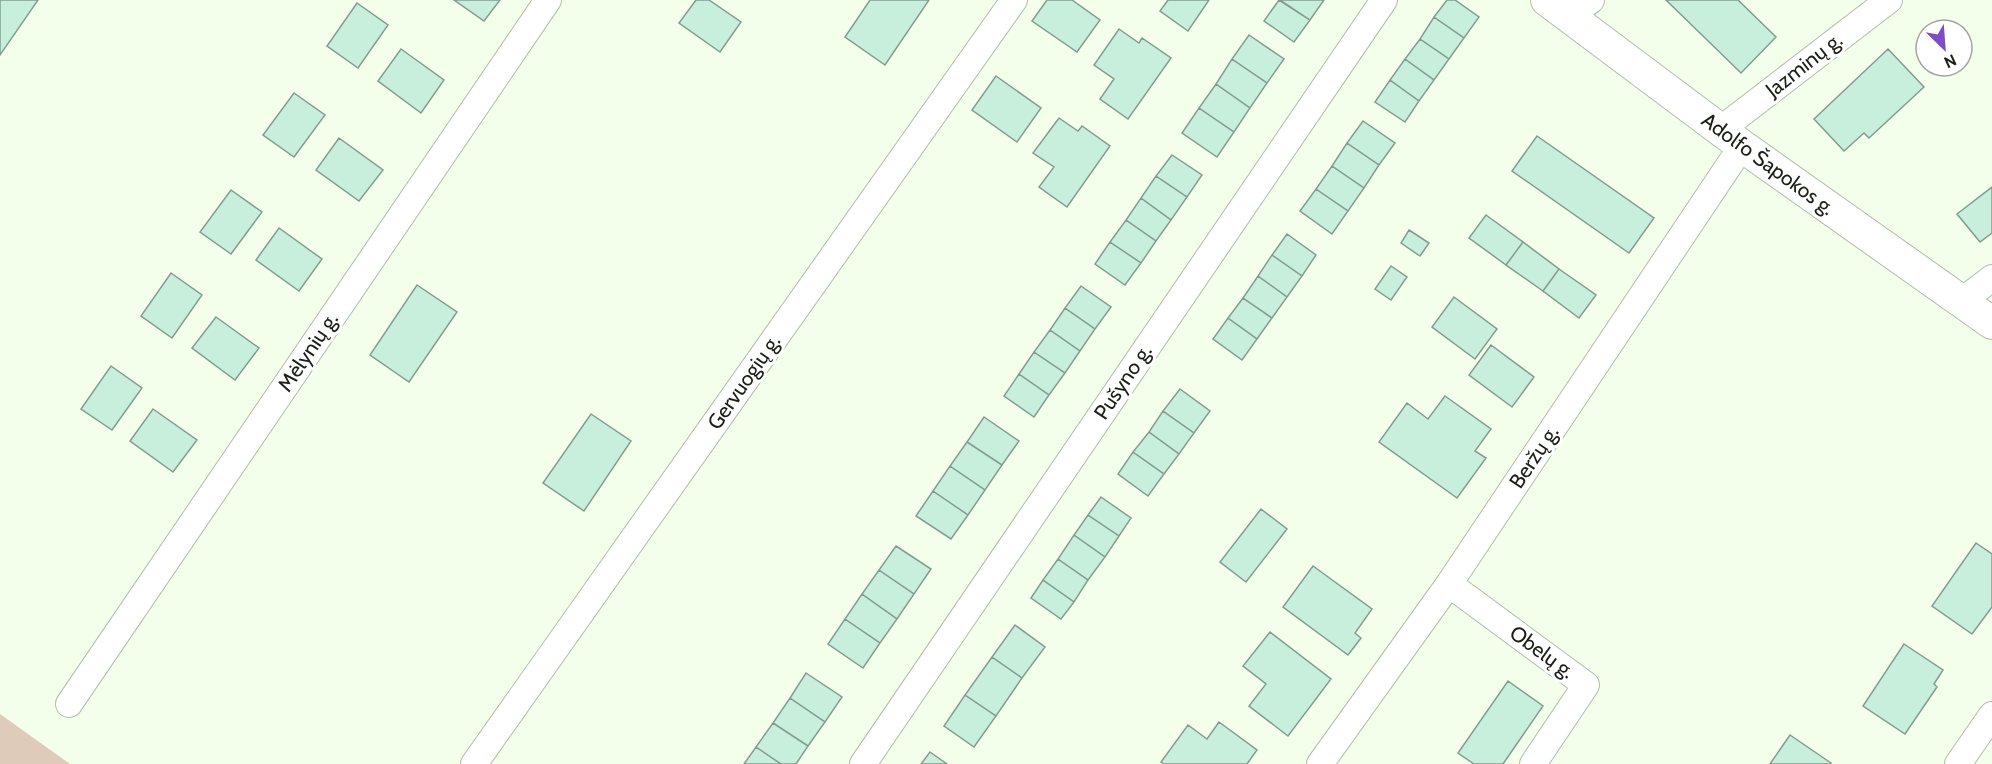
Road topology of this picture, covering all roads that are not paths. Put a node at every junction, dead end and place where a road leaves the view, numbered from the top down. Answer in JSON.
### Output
{"nodes":[{"id":1,"x":548,"y":0,"type":"edge"},
{"id":2,"x":1014,"y":0,"type":"edge"},
{"id":3,"x":1384,"y":0,"type":"edge"},
{"id":4,"x":1889,"y":0,"type":"edge"},
{"id":5,"x":1569,"y":5,"type":"edge"},
{"id":6,"x":1731,"y":138,"type":"junction"},
{"id":7,"x":1992,"y":278,"type":"edge"},
{"id":8,"x":1962,"y":301,"type":"junction"},
{"id":9,"x":1992,"y":323,"type":"edge"},
{"id":10,"x":1449,"y":584,"type":"junction"},
{"id":11,"x":69,"y":704,"type":"dead end"},
{"id":12,"x":1992,"y":716,"type":"edge"},
{"id":13,"x":474,"y":764,"type":"edge"},
{"id":14,"x":863,"y":764,"type":"edge"},
{"id":15,"x":1320,"y":764,"type":"edge"},
{"id":16,"x":1533,"y":764,"type":"edge"},
{"id":17,"x":1958,"y":764,"type":"edge"}],
"edges":[{"from":1,"to":11,"type":"street","name":"Mėlynių g."},
{"from":2,"to":13,"type":"street","name":"Gervuogių g."},
{"from":3,"to":14,"type":"street","name":"Pušyno g."},
{"from":4,"to":6,"type":"street","name":"Jazminų g."},
{"from":5,"to":6,"type":"street","name":"Adolfo Šapokos g."},
{"from":6,"to":8,"type":"street","name":"Adolfo Šapokos g."},
{"from":6,"to":10,"type":"street","name":"Beržų g."},
{"from":7,"to":8,"type":"street"},
{"from":8,"to":9,"type":"street","name":"Adolfo Šapokos g."},
{"from":10,"to":15,"type":"street","name":"Beržų g."},
{"from":10,"to":16,"type":"street","name":"Obelų g."},
{"from":12,"to":17,"type":"street"}]}
